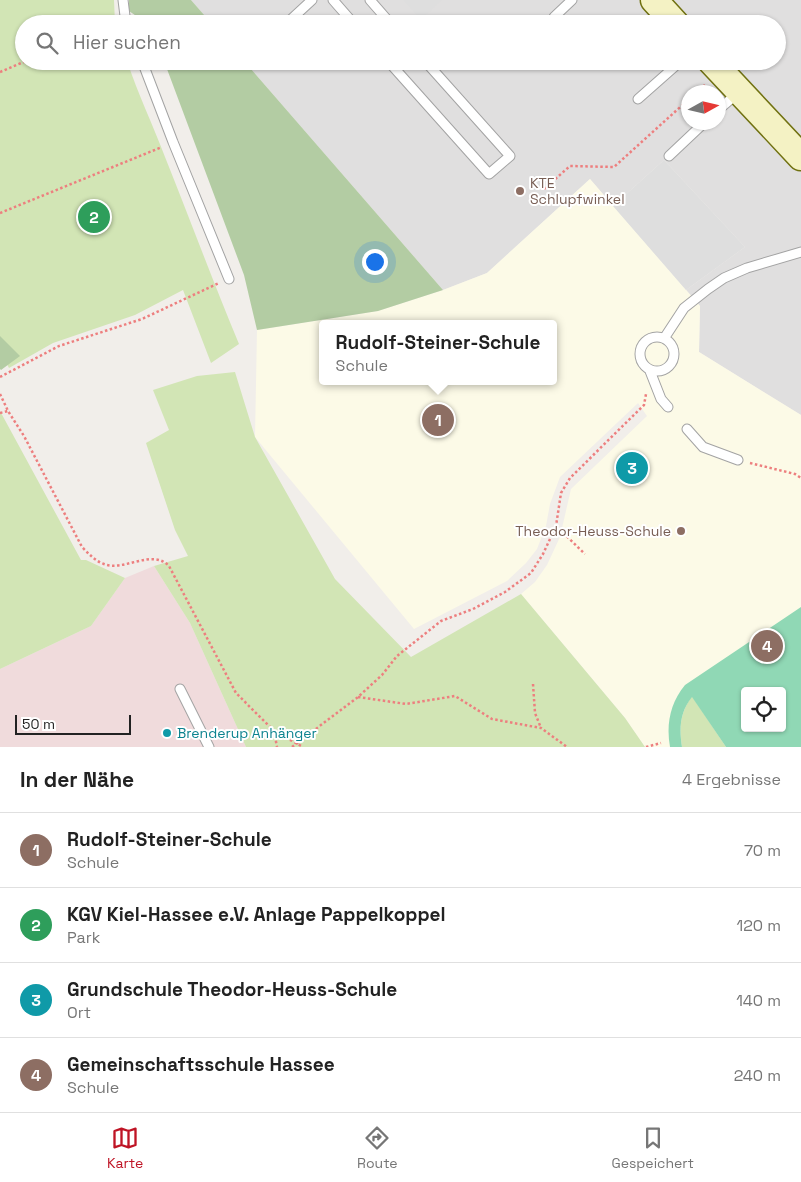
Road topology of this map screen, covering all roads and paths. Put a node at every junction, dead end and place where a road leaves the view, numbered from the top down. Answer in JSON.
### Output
{"nodes":[{"id":1,"x":123,"y":0,"type":"edge"},
{"id":2,"x":312,"y":0,"type":"edge"},
{"id":3,"x":333,"y":0,"type":"edge"},
{"id":4,"x":370,"y":0,"type":"edge"},
{"id":5,"x":572,"y":0,"type":"edge"},
{"id":6,"x":654,"y":0,"type":"edge"},
{"id":7,"x":125,"y":15,"type":"edge"},
{"id":8,"x":296,"y":15,"type":"edge"},
{"id":9,"x":346,"y":15,"type":"edge"},
{"id":10,"x":383,"y":15,"type":"edge"},
{"id":11,"x":556,"y":15,"type":"edge"},
{"id":12,"x":668,"y":15,"type":"edge"},
{"id":13,"x":15,"y":66,"type":"edge"},
{"id":14,"x":145,"y":70,"type":"edge"},
{"id":15,"x":396,"y":70,"type":"edge"},
{"id":16,"x":433,"y":70,"type":"edge"},
{"id":17,"x":671,"y":70,"type":"edge"},
{"id":18,"x":719,"y":70,"type":"edge"},
{"id":19,"x":0,"y":72,"type":"edge"},
{"id":20,"x":739,"y":91,"type":"junction"},
{"id":21,"x":638,"y":99,"type":"dead end"},
{"id":22,"x":726,"y":103,"type":"edge"},
{"id":23,"x":681,"y":106,"type":"edge"},
{"id":24,"x":697,"y":130,"type":"edge"},
{"id":25,"x":173,"y":142,"type":"junction"},
{"id":26,"x":669,"y":156,"type":"dead end"},
{"id":27,"x":801,"y":157,"type":"edge"},
{"id":28,"x":544,"y":189,"type":"dead end"},
{"id":29,"x":0,"y":214,"type":"edge"},
{"id":30,"x":801,"y":252,"type":"edge"},
{"id":31,"x":229,"y":279,"type":"joint"},
{"id":32,"x":664,"y":337,"type":"junction"},
{"id":33,"x":650,"y":371,"type":"junction"},
{"id":34,"x":0,"y":377,"type":"edge"},
{"id":35,"x":0,"y":394,"type":"edge"},
{"id":36,"x":668,"y":407,"type":"dead end"},
{"id":37,"x":8,"y":411,"type":"junction"},
{"id":38,"x":0,"y":413,"type":"edge"},
{"id":39,"x":687,"y":429,"type":"dead end"},
{"id":40,"x":738,"y":460,"type":"joint"},
{"id":41,"x":801,"y":478,"type":"edge"},
{"id":42,"x":556,"y":526,"type":"junction"},
{"id":43,"x":585,"y":554,"type":"dead end"},
{"id":44,"x":533,"y":684,"type":"dead end"},
{"id":45,"x":180,"y":689,"type":"dead end"},
{"id":46,"x":358,"y":697,"type":"junction"},
{"id":47,"x":541,"y":728,"type":"junction"},
{"id":48,"x":274,"y":731,"type":"junction"},
{"id":49,"x":297,"y":743,"type":"junction"},
{"id":50,"x":661,"y":743,"type":"dead end"},
{"id":51,"x":209,"y":747,"type":"edge"},
{"id":52,"x":277,"y":747,"type":"edge"},
{"id":53,"x":292,"y":747,"type":"edge"},
{"id":54,"x":303,"y":747,"type":"edge"},
{"id":55,"x":567,"y":747,"type":"edge"},
{"id":56,"x":646,"y":747,"type":"edge"}],
"edges":[{"from":1,"to":7,"type":"lane"},
{"from":2,"to":8,"type":"lane"},
{"from":3,"to":9,"type":"lane"},
{"from":4,"to":10,"type":"lane"},
{"from":5,"to":11,"type":"lane"},
{"from":6,"to":12,"type":"street"},
{"from":13,"to":19,"type":"path"},
{"from":14,"to":25,"type":"lane"},
{"from":15,"to":16,"type":"lane"},
{"from":17,"to":21,"type":"lane"},
{"from":18,"to":20,"type":"street"},
{"from":20,"to":22,"type":"lane"},
{"from":20,"to":27,"type":"street"},
{"from":23,"to":28,"type":"path"},
{"from":24,"to":26,"type":"lane"},
{"from":25,"to":29,"type":"path"},
{"from":25,"to":31,"type":"lane"},
{"from":30,"to":32,"type":"lane"},
{"from":31,"to":34,"type":"path"},
{"from":32,"to":33,"type":"lane"},
{"from":32,"to":33,"type":"lane"},
{"from":33,"to":36,"type":"lane"},
{"from":33,"to":42,"type":"path"},
{"from":35,"to":37,"type":"path"},
{"from":37,"to":38,"type":"path"},
{"from":37,"to":48,"type":"path"},
{"from":39,"to":40,"type":"lane"},
{"from":40,"to":41,"type":"path"},
{"from":42,"to":43,"type":"path"},
{"from":42,"to":46,"type":"path"},
{"from":44,"to":47,"type":"path"},
{"from":45,"to":51,"type":"lane"},
{"from":46,"to":47,"type":"path"},
{"from":46,"to":49,"type":"path"},
{"from":47,"to":55,"type":"path"},
{"from":48,"to":49,"type":"path"},
{"from":48,"to":52,"type":"path"},
{"from":49,"to":53,"type":"path"},
{"from":49,"to":54,"type":"path"},
{"from":50,"to":56,"type":"path"}]}
